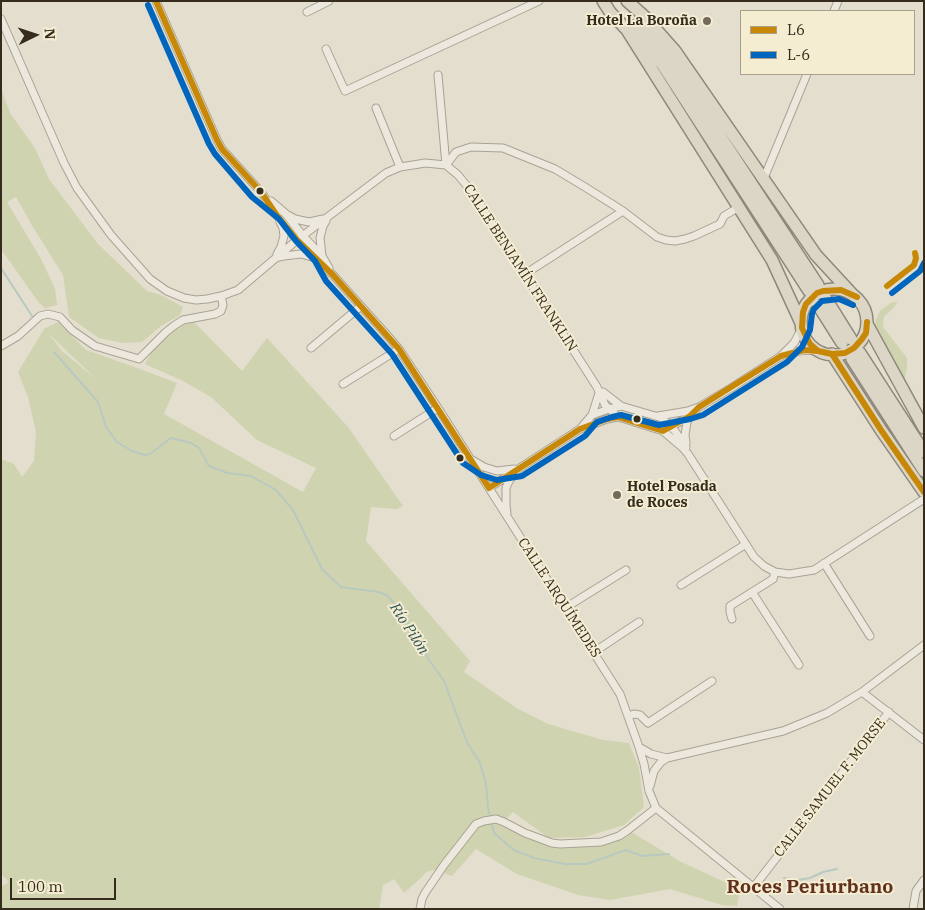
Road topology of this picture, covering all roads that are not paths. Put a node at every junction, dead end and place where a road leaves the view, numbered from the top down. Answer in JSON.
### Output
{"nodes":[{"id":1,"x":156,"y":1,"type":"edge"},
{"id":2,"x":329,"y":1,"type":"edge"},
{"id":3,"x":539,"y":1,"type":"edge"},
{"id":4,"x":603,"y":1,"type":"edge"},
{"id":5,"x":608,"y":1,"type":"edge"},
{"id":6,"x":622,"y":1,"type":"edge"},
{"id":7,"x":627,"y":1,"type":"edge"},
{"id":8,"x":307,"y":12,"type":"dead end"},
{"id":9,"x":1,"y":19,"type":"edge"},
{"id":10,"x":326,"y":49,"type":"dead end"},
{"id":11,"x":438,"y":75,"type":"dead end"},
{"id":12,"x":807,"y":75,"type":"edge"},
{"id":13,"x":376,"y":108,"type":"dead end"},
{"id":14,"x":446,"y":165,"type":"junction"},
{"id":15,"x":400,"y":167,"type":"junction"},
{"id":16,"x":764,"y":178,"type":"junction"},
{"id":17,"x":261,"y":192,"type":"junction"},
{"id":18,"x":271,"y":206,"type":"junction"},
{"id":19,"x":739,"y":207,"type":"junction"},
{"id":20,"x":623,"y":211,"type":"junction"},
{"id":21,"x":285,"y":213,"type":"junction"},
{"id":22,"x":278,"y":217,"type":"junction"},
{"id":23,"x":328,"y":217,"type":"junction"},
{"id":24,"x":300,"y":238,"type":"junction"},
{"id":25,"x":319,"y":258,"type":"junction"},
{"id":26,"x":274,"y":259,"type":"junction"},
{"id":27,"x":329,"y":267,"type":"junction"},
{"id":28,"x":526,"y":274,"type":"junction"},
{"id":29,"x":333,"y":275,"type":"junction"},
{"id":30,"x":852,"y":294,"type":"junction"},
{"id":31,"x":220,"y":296,"type":"junction"},
{"id":32,"x":822,"y":302,"type":"dead end"},
{"id":33,"x":360,"y":306,"type":"junction"},
{"id":34,"x":867,"y":324,"type":"junction"},
{"id":35,"x":802,"y":326,"type":"junction"},
{"id":36,"x":846,"y":341,"type":"tunnel mouth"},
{"id":37,"x":1,"y":346,"type":"edge"},
{"id":38,"x":311,"y":348,"type":"dead end"},
{"id":39,"x":399,"y":350,"type":"junction"},
{"id":40,"x":818,"y":350,"type":"junction"},
{"id":41,"x":832,"y":354,"type":"junction"},
{"id":42,"x":781,"y":356,"type":"junction"},
{"id":43,"x":343,"y":384,"type":"dead end"},
{"id":44,"x":600,"y":391,"type":"junction"},
{"id":45,"x":621,"y":406,"type":"junction"},
{"id":46,"x":438,"y":408,"type":"junction"},
{"id":47,"x":609,"y":409,"type":"junction"},
{"id":48,"x":689,"y":414,"type":"junction"},
{"id":49,"x":592,"y":415,"type":"junction"},
{"id":50,"x":658,"y":416,"type":"junction"},
{"id":51,"x":618,"y":418,"type":"junction"},
{"id":52,"x":589,"y":426,"type":"junction"},
{"id":53,"x":672,"y":427,"type":"junction"},
{"id":54,"x":924,"y":428,"type":"edge"},
{"id":55,"x":580,"y":429,"type":"junction"},
{"id":56,"x":663,"y":431,"type":"junction"},
{"id":57,"x":394,"y":436,"type":"dead end"},
{"id":58,"x":670,"y":436,"type":"junction"},
{"id":59,"x":687,"y":450,"type":"junction"},
{"id":60,"x":924,"y":452,"type":"edge"},
{"id":61,"x":470,"y":458,"type":"junction"},
{"id":62,"x":519,"y":468,"type":"junction"},
{"id":63,"x":924,"y":472,"type":"edge"},
{"id":64,"x":489,"y":488,"type":"junction"},
{"id":65,"x":924,"y":492,"type":"edge"},
{"id":66,"x":924,"y":499,"type":"edge"},
{"id":67,"x":509,"y":520,"type":"junction"},
{"id":68,"x":746,"y":544,"type":"junction"},
{"id":69,"x":824,"y":563,"type":"junction"},
{"id":70,"x":626,"y":570,"type":"dead end"},
{"id":71,"x":775,"y":572,"type":"junction"},
{"id":72,"x":681,"y":585,"type":"dead end"},
{"id":73,"x":752,"y":592,"type":"junction"},
{"id":74,"x":565,"y":608,"type":"junction"},
{"id":75,"x":732,"y":619,"type":"dead end"},
{"id":76,"x":639,"y":622,"type":"dead end"},
{"id":77,"x":870,"y":636,"type":"dead end"},
{"id":78,"x":924,"y":645,"type":"edge"},
{"id":79,"x":594,"y":652,"type":"junction"},
{"id":80,"x":799,"y":665,"type":"dead end"},
{"id":81,"x":712,"y":681,"type":"dead end"},
{"id":82,"x":862,"y":692,"type":"junction"},
{"id":83,"x":888,"y":712,"type":"junction"},
{"id":84,"x":628,"y":716,"type":"junction"},
{"id":85,"x":924,"y":740,"type":"edge"},
{"id":86,"x":639,"y":747,"type":"junction"},
{"id":87,"x":667,"y":758,"type":"junction"},
{"id":88,"x":649,"y":791,"type":"junction"},
{"id":89,"x":656,"y":808,"type":"junction"},
{"id":90,"x":924,"y":880,"type":"edge"},
{"id":91,"x":753,"y":888,"type":"junction"},
{"id":92,"x":420,"y":909,"type":"edge"},
{"id":93,"x":780,"y":909,"type":"edge"},
{"id":94,"x":913,"y":909,"type":"edge"}],
"edges":[{"from":1,"to":17,"type":"street","name":"CALLE ARQUÍMEDES"},
{"from":2,"to":8,"type":"street"},
{"from":3,"to":10,"type":"street"},
{"from":4,"to":19,"type":"highway"},
{"from":5,"to":6,"type":"highway"},
{"from":7,"to":16,"type":"highway"},
{"from":9,"to":31,"type":"street"},
{"from":11,"to":14,"type":"street"},
{"from":12,"to":16,"type":"street"},
{"from":13,"to":15,"type":"street"},
{"from":14,"to":15,"type":"street"},
{"from":14,"to":20,"type":"street"},
{"from":14,"to":28,"type":"street","name":"CALLE BENJAMÍN FRANKLIN"},
{"from":15,"to":23,"type":"street"},
{"from":16,"to":30,"type":"highway"},
{"from":17,"to":18,"type":"street","name":"CALLE ARQUÍMEDES"},
{"from":17,"to":21,"type":"street","name":"CALLE ARQUÍMEDES"},
{"from":18,"to":22,"type":"street","name":"CALLE ARQUÍMEDES"},
{"from":18,"to":24,"type":"street","name":"CALLE ARQUÍMEDES"},
{"from":19,"to":20,"type":"street"},
{"from":19,"to":35,"type":"highway"},
{"from":20,"to":28,"type":"street"},
{"from":21,"to":23,"type":"street"},
{"from":21,"to":24,"type":"street","name":"CALLE ARQUÍMEDES"},
{"from":22,"to":24,"type":"street","name":"CALLE ARQUÍMEDES"},
{"from":22,"to":26,"type":"street"},
{"from":23,"to":24,"type":"street"},
{"from":23,"to":25,"type":"street"},
{"from":24,"to":25,"type":"street","name":"CALLE ARQUÍMEDES"},
{"from":24,"to":26,"type":"street"},
{"from":24,"to":27,"type":"street","name":"CALLE ARQUÍMEDES"},
{"from":25,"to":26,"type":"street"},
{"from":25,"to":27,"type":"street","name":"CALLE ARQUÍMEDES"},
{"from":25,"to":29,"type":"street","name":"CALLE ARQUÍMEDES"},
{"from":26,"to":31,"type":"street"},
{"from":27,"to":29,"type":"street","name":"CALLE ARQUÍMEDES"},
{"from":28,"to":44,"type":"street","name":"CALLE BENJAMÍN FRANKLIN"},
{"from":29,"to":33,"type":"street","name":"CALLE ARQUÍMEDES"},
{"from":30,"to":34,"type":"highway"},
{"from":30,"to":35,"type":"highway"},
{"from":31,"to":37,"type":"street"},
{"from":32,"to":36,"type":"highway"},
{"from":33,"to":38,"type":"street"},
{"from":33,"to":39,"type":"street","name":"CALLE ARQUÍMEDES"},
{"from":34,"to":41,"type":"highway"},
{"from":34,"to":54,"type":"highway"},
{"from":35,"to":40,"type":"highway"},
{"from":35,"to":42,"type":"street"},
{"from":39,"to":43,"type":"street"},
{"from":39,"to":46,"type":"street","name":"CALLE ARQUÍMEDES"},
{"from":40,"to":41,"type":"highway"},
{"from":40,"to":42,"type":"street"},
{"from":41,"to":65,"type":"highway"},
{"from":42,"to":48,"type":"street"},
{"from":44,"to":45,"type":"street","name":"CALLE BENJAMÍN FRANKLIN"},
{"from":44,"to":47,"type":"street","name":"CALLE BENJAMÍN FRANKLIN"},
{"from":44,"to":49,"type":"street"},
{"from":45,"to":47,"type":"street"},
{"from":45,"to":50,"type":"street"},
{"from":46,"to":57,"type":"street"},
{"from":46,"to":61,"type":"street","name":"CALLE ARQUÍMEDES"},
{"from":47,"to":49,"type":"street"},
{"from":47,"to":51,"type":"street","name":"CALLE BENJAMÍN FRANKLIN"},
{"from":47,"to":52,"type":"street"},
{"from":48,"to":50,"type":"street"},
{"from":48,"to":53,"type":"street"},
{"from":48,"to":59,"type":"street"},
{"from":49,"to":55,"type":"street"},
{"from":50,"to":53,"type":"street"},
{"from":51,"to":52,"type":"street"},
{"from":51,"to":56,"type":"street"},
{"from":52,"to":55,"type":"street"},
{"from":53,"to":56,"type":"street"},
{"from":53,"to":58,"type":"street"},
{"from":53,"to":59,"type":"street"},
{"from":55,"to":62,"type":"street"},
{"from":56,"to":58,"type":"street"},
{"from":58,"to":59,"type":"street"},
{"from":59,"to":68,"type":"street"},
{"from":60,"to":63,"type":"highway"},
{"from":61,"to":62,"type":"street"},
{"from":61,"to":64,"type":"street","name":"CALLE ARQUÍMEDES"},
{"from":62,"to":64,"type":"street"},
{"from":62,"to":67,"type":"street"},
{"from":64,"to":67,"type":"street","name":"CALLE ARQUÍMEDES"},
{"from":66,"to":69,"type":"street"},
{"from":67,"to":74,"type":"street","name":"CALLE ARQUÍMEDES"},
{"from":68,"to":71,"type":"street"},
{"from":68,"to":72,"type":"street"},
{"from":69,"to":71,"type":"street"},
{"from":69,"to":77,"type":"street"},
{"from":70,"to":74,"type":"street"},
{"from":71,"to":73,"type":"street"},
{"from":73,"to":75,"type":"street"},
{"from":73,"to":80,"type":"street"},
{"from":74,"to":79,"type":"street","name":"CALLE ARQUÍMEDES"},
{"from":76,"to":79,"type":"street"},
{"from":78,"to":82,"type":"street"},
{"from":79,"to":84,"type":"street","name":"CALLE ARQUÍMEDES"},
{"from":81,"to":84,"type":"street"},
{"from":82,"to":83,"type":"street"},
{"from":82,"to":87,"type":"street"},
{"from":83,"to":85,"type":"street"},
{"from":83,"to":91,"type":"street","name":"CALLE SAMUEL F. MORSE"},
{"from":84,"to":86,"type":"street","name":"CALLE ARQUÍMEDES"},
{"from":86,"to":87,"type":"street"},
{"from":86,"to":88,"type":"street","name":"CALLE ARQUÍMEDES"},
{"from":87,"to":88,"type":"street"},
{"from":88,"to":89,"type":"street","name":"CALLE ARQUÍMEDES"},
{"from":89,"to":91,"type":"street","name":"CALLE ARQUÍMEDES"},
{"from":89,"to":92,"type":"street"},
{"from":90,"to":94,"type":"street"},
{"from":91,"to":93,"type":"street","name":"CALLE ARQUÍMEDES"}]}
